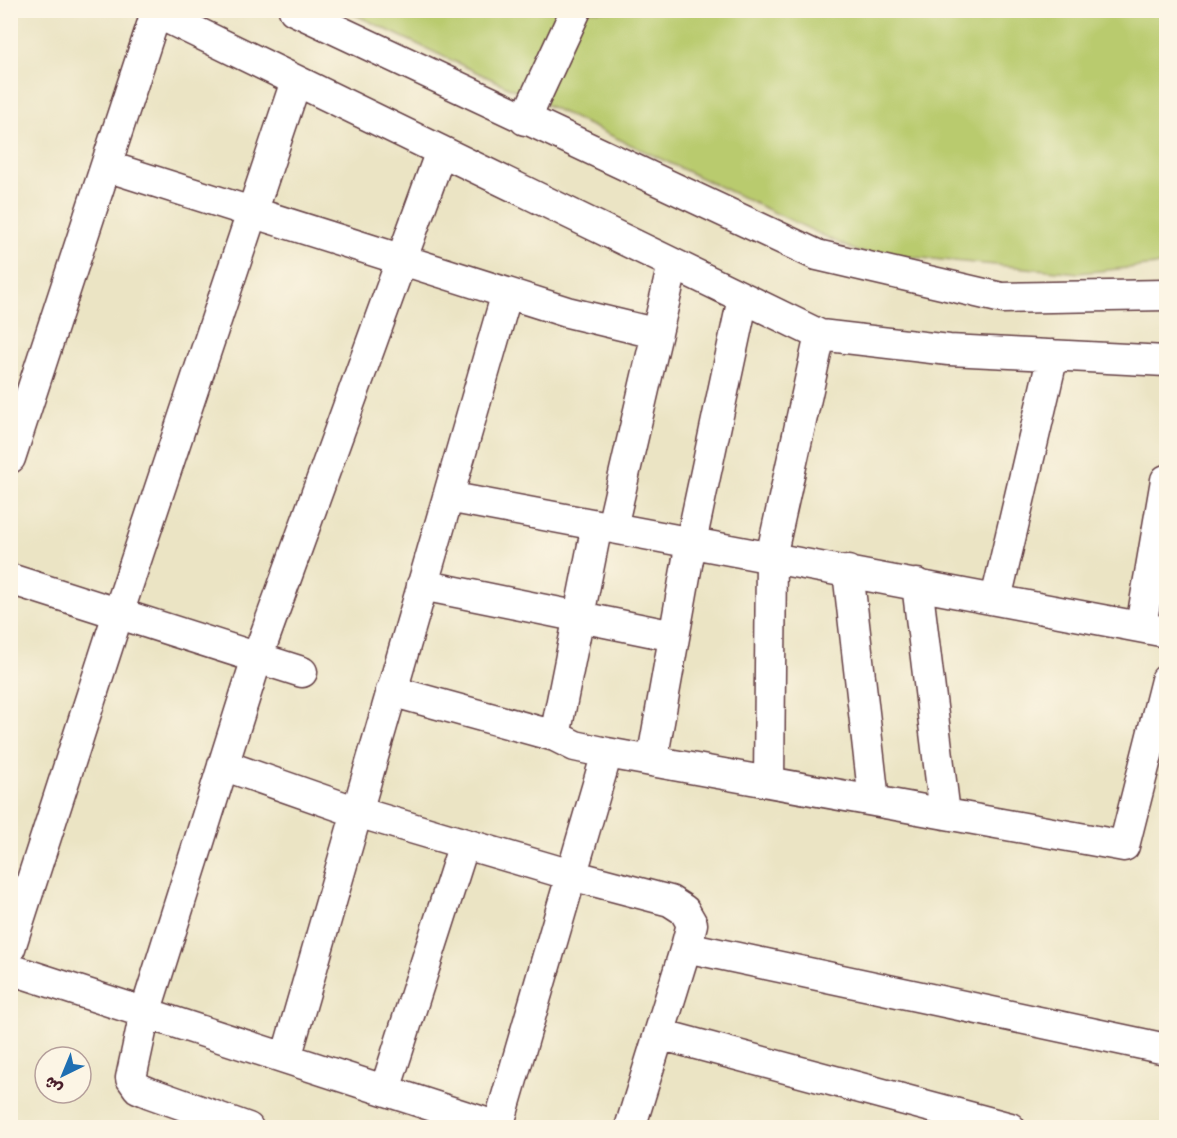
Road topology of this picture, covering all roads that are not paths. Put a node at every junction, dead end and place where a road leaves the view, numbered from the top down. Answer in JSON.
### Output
{"nodes":[{"id":1,"x":294,"y":10,"type":"edge"},
{"id":2,"x":576,"y":10,"type":"edge"},
{"id":3,"x":153,"y":12,"type":"edge"},
{"id":4,"x":296,"y":81,"type":"junction"},
{"id":5,"x":525,"y":120,"type":"junction"},
{"id":6,"x":441,"y":151,"type":"junction"},
{"id":7,"x":106,"y":166,"type":"junction"},
{"id":8,"x":252,"y":212,"type":"junction"},
{"id":9,"x":401,"y":260,"type":"junction"},
{"id":10,"x":673,"y":264,"type":"junction"},
{"id":11,"x":507,"y":293,"type":"junction"},
{"id":12,"x":1167,"y":295,"type":"edge"},
{"id":13,"x":743,"y":298,"type":"junction"},
{"id":14,"x":642,"y":330,"type":"dead end"},
{"id":15,"x":820,"y":335,"type":"junction"},
{"id":16,"x":1053,"y":355,"type":"junction"},
{"id":17,"x":1167,"y":361,"type":"edge"},
{"id":18,"x":10,"y":458,"type":"edge"},
{"id":19,"x":1167,"y":480,"type":"edge"},
{"id":20,"x":448,"y":497,"type":"junction"},
{"id":21,"x":604,"y":526,"type":"junction"},
{"id":22,"x":691,"y":542,"type":"junction"},
{"id":23,"x":771,"y":557,"type":"junction"},
{"id":24,"x":848,"y":571,"type":"junction"},
{"id":25,"x":10,"y":579,"type":"edge"},
{"id":26,"x":917,"y":584,"type":"junction"},
{"id":27,"x":422,"y":585,"type":"junction"},
{"id":28,"x":996,"y":599,"type":"junction"},
{"id":29,"x":118,"y":614,"type":"junction"},
{"id":30,"x":579,"y":617,"type":"junction"},
{"id":31,"x":1154,"y":629,"type":"edge"},
{"id":32,"x":674,"y":636,"type":"junction"},
{"id":33,"x":257,"y":658,"type":"junction"},
{"id":34,"x":302,"y":672,"type":"dead end"},
{"id":35,"x":1167,"y":680,"type":"edge"},
{"id":36,"x":392,"y":691,"type":"junction"},
{"id":37,"x":555,"y":736,"type":"junction"},
{"id":38,"x":607,"y":753,"type":"junction"},
{"id":39,"x":652,"y":761,"type":"junction"},
{"id":40,"x":224,"y":765,"type":"junction"},
{"id":41,"x":769,"y":782,"type":"junction"},
{"id":42,"x":874,"y":801,"type":"junction"},
{"id":43,"x":357,"y":812,"type":"junction"},
{"id":44,"x":945,"y":814,"type":"junction"},
{"id":45,"x":464,"y":844,"type":"junction"},
{"id":46,"x":570,"y":875,"type":"junction"},
{"id":47,"x":686,"y":947,"type":"junction"},
{"id":48,"x":10,"y":948,"type":"edge"},
{"id":49,"x":10,"y":969,"type":"edge"},
{"id":50,"x":145,"y":1013,"type":"junction"},
{"id":51,"x":659,"y":1034,"type":"junction"},
{"id":52,"x":1167,"y":1049,"type":"edge"},
{"id":53,"x":286,"y":1058,"type":"junction"},
{"id":54,"x":385,"y":1090,"type":"junction"},
{"id":55,"x":500,"y":1127,"type":"edge"},
{"id":56,"x":248,"y":1128,"type":"edge"},
{"id":57,"x":630,"y":1128,"type":"edge"},
{"id":58,"x":1010,"y":1128,"type":"edge"}],
"edges":[{"from":1,"to":5,"type":"street"},
{"from":2,"to":5,"type":"street"},
{"from":3,"to":4,"type":"street"},
{"from":3,"to":7,"type":"street"},
{"from":4,"to":6,"type":"street"},
{"from":4,"to":8,"type":"street"},
{"from":5,"to":12,"type":"street"},
{"from":6,"to":9,"type":"street"},
{"from":6,"to":10,"type":"street"},
{"from":7,"to":8,"type":"street"},
{"from":7,"to":18,"type":"street"},
{"from":8,"to":9,"type":"street"},
{"from":8,"to":29,"type":"street"},
{"from":9,"to":11,"type":"street"},
{"from":9,"to":33,"type":"street"},
{"from":10,"to":13,"type":"street"},
{"from":10,"to":21,"type":"street"},
{"from":11,"to":14,"type":"street"},
{"from":11,"to":20,"type":"street"},
{"from":13,"to":15,"type":"street"},
{"from":13,"to":22,"type":"street"},
{"from":15,"to":16,"type":"street"},
{"from":15,"to":23,"type":"street"},
{"from":16,"to":17,"type":"street"},
{"from":16,"to":28,"type":"street"},
{"from":19,"to":31,"type":"street"},
{"from":20,"to":21,"type":"street"},
{"from":20,"to":27,"type":"street"},
{"from":21,"to":22,"type":"street"},
{"from":21,"to":30,"type":"street"},
{"from":22,"to":23,"type":"street"},
{"from":22,"to":32,"type":"street"},
{"from":23,"to":24,"type":"street"},
{"from":23,"to":41,"type":"street"},
{"from":24,"to":26,"type":"street"},
{"from":24,"to":42,"type":"street"},
{"from":25,"to":29,"type":"street"},
{"from":26,"to":28,"type":"street"},
{"from":26,"to":44,"type":"street"},
{"from":27,"to":30,"type":"street"},
{"from":27,"to":36,"type":"street"},
{"from":28,"to":31,"type":"street"},
{"from":29,"to":33,"type":"street"},
{"from":29,"to":48,"type":"street"},
{"from":30,"to":32,"type":"street"},
{"from":30,"to":37,"type":"street"},
{"from":32,"to":39,"type":"street"},
{"from":33,"to":34,"type":"street"},
{"from":33,"to":40,"type":"street"},
{"from":35,"to":44,"type":"street"},
{"from":36,"to":37,"type":"street"},
{"from":36,"to":43,"type":"street"},
{"from":37,"to":38,"type":"street"},
{"from":38,"to":39,"type":"street"},
{"from":38,"to":46,"type":"street"},
{"from":39,"to":41,"type":"street"},
{"from":40,"to":43,"type":"street"},
{"from":40,"to":50,"type":"street"},
{"from":41,"to":42,"type":"street"},
{"from":42,"to":44,"type":"street"},
{"from":43,"to":45,"type":"street"},
{"from":43,"to":53,"type":"street"},
{"from":45,"to":46,"type":"street"},
{"from":45,"to":54,"type":"street"},
{"from":46,"to":47,"type":"street"},
{"from":46,"to":55,"type":"street"},
{"from":47,"to":51,"type":"street"},
{"from":47,"to":52,"type":"street"},
{"from":49,"to":50,"type":"street"},
{"from":50,"to":53,"type":"street"},
{"from":50,"to":56,"type":"street"},
{"from":51,"to":57,"type":"street"},
{"from":51,"to":58,"type":"street"},
{"from":53,"to":54,"type":"street"},
{"from":54,"to":55,"type":"street"}]}
